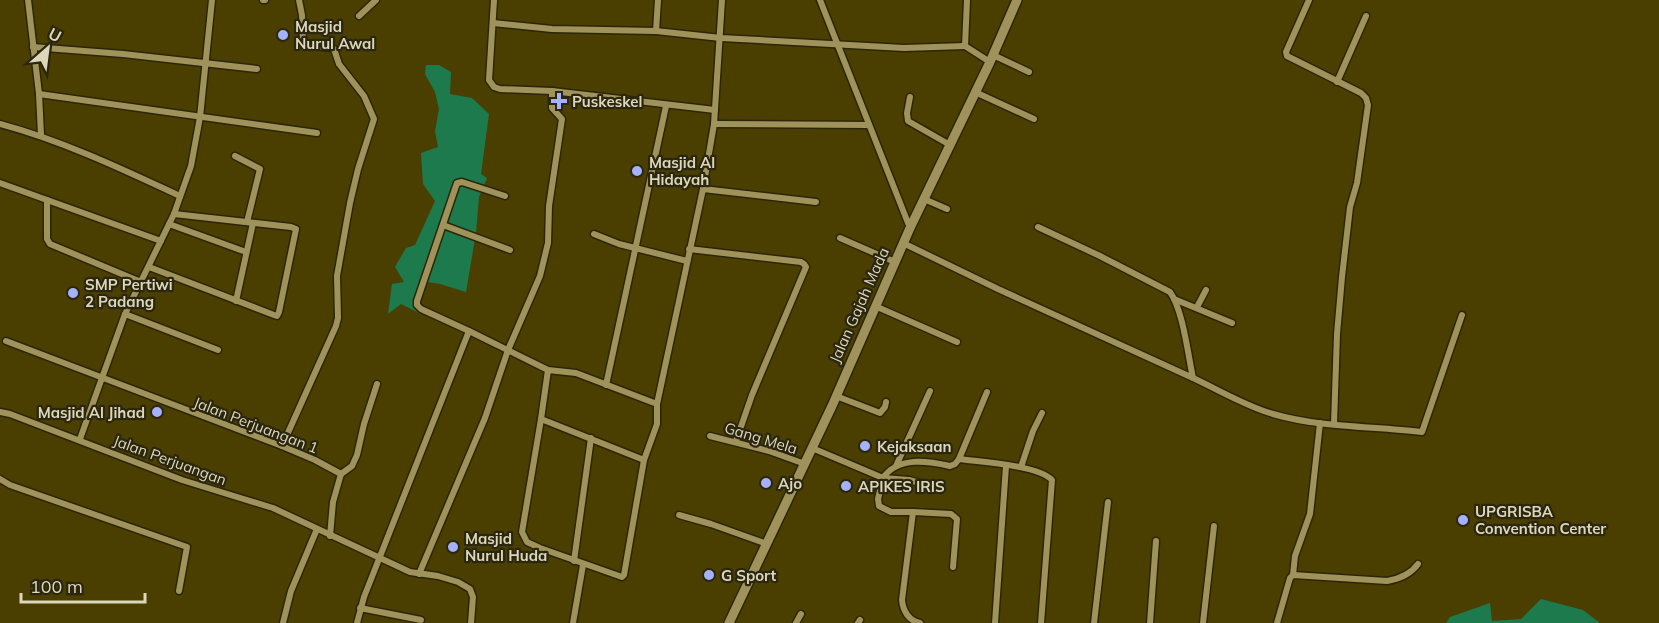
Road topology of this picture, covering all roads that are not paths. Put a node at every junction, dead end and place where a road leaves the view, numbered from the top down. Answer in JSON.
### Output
{"nodes":[{"id":1,"x":28,"y":0,"type":"edge"},
{"id":2,"x":212,"y":0,"type":"edge"},
{"id":3,"x":299,"y":0,"type":"edge"},
{"id":4,"x":376,"y":0,"type":"edge"},
{"id":5,"x":494,"y":0,"type":"edge"},
{"id":6,"x":658,"y":0,"type":"edge"},
{"id":7,"x":722,"y":0,"type":"edge"},
{"id":8,"x":820,"y":0,"type":"edge"},
{"id":9,"x":967,"y":0,"type":"edge"},
{"id":10,"x":1017,"y":0,"type":"edge"},
{"id":11,"x":1309,"y":0,"type":"edge"},
{"id":12,"x":359,"y":16,"type":"dead end"},
{"id":13,"x":1366,"y":16,"type":"dead end"},
{"id":14,"x":493,"y":23,"type":"junction"},
{"id":15,"x":656,"y":31,"type":"junction"},
{"id":16,"x":721,"y":38,"type":"junction"},
{"id":17,"x":837,"y":43,"type":"junction"},
{"id":18,"x":965,"y":46,"type":"junction"},
{"id":19,"x":33,"y":47,"type":"junction"},
{"id":20,"x":992,"y":58,"type":"junction"},
{"id":21,"x":207,"y":63,"type":"junction"},
{"id":22,"x":257,"y":69,"type":"dead end"},
{"id":23,"x":1029,"y":72,"type":"dead end"},
{"id":24,"x":1337,"y":81,"type":"junction"},
{"id":25,"x":552,"y":91,"type":"junction"},
{"id":26,"x":975,"y":92,"type":"junction"},
{"id":27,"x":39,"y":94,"type":"junction"},
{"id":28,"x":910,"y":97,"type":"dead end"},
{"id":29,"x":666,"y":106,"type":"junction"},
{"id":30,"x":715,"y":110,"type":"junction"},
{"id":31,"x":200,"y":117,"type":"junction"},
{"id":32,"x":1034,"y":119,"type":"dead end"},
{"id":33,"x":0,"y":124,"type":"edge"},
{"id":34,"x":714,"y":124,"type":"junction"},
{"id":35,"x":868,"y":125,"type":"junction"},
{"id":36,"x":317,"y":133,"type":"dead end"},
{"id":37,"x":41,"y":135,"type":"junction"},
{"id":38,"x":950,"y":146,"type":"junction"},
{"id":39,"x":235,"y":156,"type":"dead end"},
{"id":40,"x":0,"y":183,"type":"edge"},
{"id":41,"x":703,"y":189,"type":"junction"},
{"id":42,"x":180,"y":196,"type":"junction"},
{"id":43,"x":505,"y":196,"type":"dead end"},
{"id":44,"x":924,"y":198,"type":"junction"},
{"id":45,"x":47,"y":200,"type":"junction"},
{"id":46,"x":816,"y":202,"type":"dead end"},
{"id":47,"x":947,"y":209,"type":"dead end"},
{"id":48,"x":174,"y":214,"type":"junction"},
{"id":49,"x":250,"y":222,"type":"junction"},
{"id":50,"x":169,"y":224,"type":"junction"},
{"id":51,"x":443,"y":225,"type":"junction"},
{"id":52,"x":1038,"y":227,"type":"dead end"},
{"id":53,"x":910,"y":228,"type":"junction"},
{"id":54,"x":594,"y":234,"type":"dead end"},
{"id":55,"x":840,"y":238,"type":"dead end"},
{"id":56,"x":161,"y":241,"type":"junction"},
{"id":57,"x":903,"y":243,"type":"junction"},
{"id":58,"x":636,"y":248,"type":"junction"},
{"id":59,"x":689,"y":249,"type":"junction"},
{"id":60,"x":510,"y":250,"type":"dead end"},
{"id":61,"x":246,"y":252,"type":"junction"},
{"id":62,"x":687,"y":261,"type":"junction"},
{"id":63,"x":895,"y":262,"type":"junction"},
{"id":64,"x":149,"y":267,"type":"junction"},
{"id":65,"x":141,"y":282,"type":"junction"},
{"id":66,"x":1206,"y":290,"type":"dead end"},
{"id":67,"x":1174,"y":299,"type":"junction"},
{"id":68,"x":236,"y":301,"type":"junction"},
{"id":69,"x":875,"y":306,"type":"junction"},
{"id":70,"x":1197,"y":308,"type":"junction"},
{"id":71,"x":125,"y":314,"type":"junction"},
{"id":72,"x":1462,"y":315,"type":"dead end"},
{"id":73,"x":1232,"y":323,"type":"dead end"},
{"id":74,"x":469,"y":331,"type":"junction"},
{"id":75,"x":6,"y":341,"type":"dead end"},
{"id":76,"x":957,"y":342,"type":"dead end"},
{"id":77,"x":219,"y":350,"type":"dead end"},
{"id":78,"x":508,"y":350,"type":"junction"},
{"id":79,"x":548,"y":370,"type":"junction"},
{"id":80,"x":101,"y":378,"type":"junction"},
{"id":81,"x":1193,"y":378,"type":"junction"},
{"id":82,"x":376,"y":384,"type":"dead end"},
{"id":83,"x":606,"y":385,"type":"junction"},
{"id":84,"x":930,"y":391,"type":"dead end"},
{"id":85,"x":987,"y":392,"type":"dead end"},
{"id":86,"x":836,"y":396,"type":"junction"},
{"id":87,"x":886,"y":402,"type":"dead end"},
{"id":88,"x":657,"y":404,"type":"junction"},
{"id":89,"x":0,"y":412,"type":"edge"},
{"id":90,"x":1042,"y":413,"type":"dead end"},
{"id":91,"x":541,"y":419,"type":"junction"},
{"id":92,"x":1320,"y":423,"type":"junction"},
{"id":93,"x":1334,"y":424,"type":"junction"},
{"id":94,"x":710,"y":436,"type":"dead end"},
{"id":95,"x":591,"y":438,"type":"junction"},
{"id":96,"x":80,"y":439,"type":"junction"},
{"id":97,"x":736,"y":441,"type":"junction"},
{"id":98,"x":282,"y":446,"type":"junction"},
{"id":99,"x":812,"y":448,"type":"junction"},
{"id":100,"x":959,"y":459,"type":"junction"},
{"id":101,"x":644,"y":460,"type":"junction"},
{"id":102,"x":805,"y":464,"type":"junction"},
{"id":103,"x":896,"y":466,"type":"junction"},
{"id":104,"x":1006,"y":466,"type":"junction"},
{"id":105,"x":1021,"y":467,"type":"junction"},
{"id":106,"x":341,"y":474,"type":"junction"},
{"id":107,"x":883,"y":478,"type":"junction"},
{"id":108,"x":0,"y":479,"type":"edge"},
{"id":109,"x":931,"y":486,"type":"dead end"},
{"id":110,"x":1108,"y":502,"type":"dead end"},
{"id":111,"x":913,"y":512,"type":"junction"},
{"id":112,"x":679,"y":515,"type":"dead end"},
{"id":113,"x":1214,"y":526,"type":"dead end"},
{"id":114,"x":317,"y":529,"type":"junction"},
{"id":115,"x":330,"y":536,"type":"junction"},
{"id":116,"x":1156,"y":541,"type":"dead end"},
{"id":117,"x":767,"y":544,"type":"junction"},
{"id":118,"x":378,"y":558,"type":"junction"},
{"id":119,"x":574,"y":561,"type":"junction"},
{"id":120,"x":1418,"y":564,"type":"dead end"},
{"id":121,"x":583,"y":565,"type":"junction"},
{"id":122,"x":952,"y":567,"type":"dead end"},
{"id":123,"x":419,"y":574,"type":"junction"},
{"id":124,"x":1293,"y":575,"type":"junction"},
{"id":125,"x":179,"y":591,"type":"dead end"},
{"id":126,"x":360,"y":608,"type":"junction"},
{"id":127,"x":801,"y":614,"type":"dead end"},
{"id":128,"x":421,"y":620,"type":"dead end"},
{"id":129,"x":283,"y":623,"type":"edge"},
{"id":130,"x":357,"y":623,"type":"edge"},
{"id":131,"x":471,"y":623,"type":"edge"},
{"id":132,"x":573,"y":623,"type":"edge"},
{"id":133,"x":729,"y":623,"type":"edge"},
{"id":134,"x":796,"y":623,"type":"edge"},
{"id":135,"x":917,"y":623,"type":"edge"},
{"id":136,"x":995,"y":623,"type":"edge"},
{"id":137,"x":1041,"y":623,"type":"edge"},
{"id":138,"x":1094,"y":623,"type":"edge"},
{"id":139,"x":1150,"y":623,"type":"edge"},
{"id":140,"x":1203,"y":623,"type":"edge"},
{"id":141,"x":1277,"y":623,"type":"edge"}],
"edges":[{"from":1,"to":19,"type":"street"},
{"from":2,"to":21,"type":"street"},
{"from":3,"to":98,"type":"street"},
{"from":4,"to":12,"type":"street"},
{"from":5,"to":14,"type":"street"},
{"from":6,"to":15,"type":"street"},
{"from":7,"to":16,"type":"street"},
{"from":8,"to":17,"type":"street"},
{"from":9,"to":18,"type":"street"},
{"from":10,"to":20,"type":"main road","name":"Jalan Gajah Mada"},
{"from":11,"to":24,"type":"street"},
{"from":13,"to":24,"type":"street"},
{"from":14,"to":15,"type":"street"},
{"from":14,"to":25,"type":"street"},
{"from":15,"to":16,"type":"street"},
{"from":16,"to":17,"type":"street"},
{"from":16,"to":30,"type":"street"},
{"from":17,"to":18,"type":"street"},
{"from":17,"to":35,"type":"street"},
{"from":18,"to":20,"type":"street"},
{"from":19,"to":21,"type":"street"},
{"from":19,"to":27,"type":"street"},
{"from":20,"to":23,"type":"street"},
{"from":20,"to":26,"type":"main road","name":"Jalan Gajah Mada"},
{"from":21,"to":22,"type":"street"},
{"from":21,"to":31,"type":"street"},
{"from":24,"to":93,"type":"street"},
{"from":25,"to":29,"type":"street"},
{"from":25,"to":78,"type":"street"},
{"from":26,"to":32,"type":"street"},
{"from":26,"to":38,"type":"main road","name":"Jalan Gajah Mada"},
{"from":27,"to":31,"type":"street"},
{"from":27,"to":37,"type":"street"},
{"from":28,"to":38,"type":"street"},
{"from":29,"to":30,"type":"street"},
{"from":29,"to":58,"type":"street"},
{"from":30,"to":34,"type":"street"},
{"from":31,"to":36,"type":"street"},
{"from":31,"to":42,"type":"street"},
{"from":33,"to":37,"type":"street"},
{"from":34,"to":35,"type":"street"},
{"from":34,"to":41,"type":"street"},
{"from":35,"to":53,"type":"street"},
{"from":37,"to":42,"type":"street"},
{"from":38,"to":44,"type":"main road","name":"Jalan Gajah Mada"},
{"from":39,"to":49,"type":"street"},
{"from":40,"to":45,"type":"street"},
{"from":41,"to":46,"type":"street"},
{"from":41,"to":59,"type":"street"},
{"from":42,"to":48,"type":"street"},
{"from":43,"to":51,"type":"street"},
{"from":44,"to":47,"type":"street"},
{"from":44,"to":53,"type":"main road","name":"Jalan Gajah Mada"},
{"from":45,"to":56,"type":"street"},
{"from":45,"to":65,"type":"street"},
{"from":48,"to":49,"type":"street"},
{"from":48,"to":50,"type":"street"},
{"from":49,"to":61,"type":"street"},
{"from":49,"to":68,"type":"street"},
{"from":50,"to":56,"type":"street"},
{"from":50,"to":61,"type":"street"},
{"from":51,"to":60,"type":"street"},
{"from":51,"to":74,"type":"street"},
{"from":52,"to":67,"type":"street"},
{"from":53,"to":57,"type":"main road","name":"Jalan Gajah Mada"},
{"from":54,"to":58,"type":"street"},
{"from":55,"to":63,"type":"street"},
{"from":56,"to":64,"type":"street"},
{"from":57,"to":63,"type":"main road","name":"Jalan Gajah Mada"},
{"from":57,"to":81,"type":"street"},
{"from":58,"to":62,"type":"street"},
{"from":58,"to":83,"type":"street"},
{"from":59,"to":62,"type":"street"},
{"from":59,"to":97,"type":"street"},
{"from":61,"to":68,"type":"street"},
{"from":62,"to":88,"type":"street"},
{"from":63,"to":69,"type":"main road","name":"Jalan Gajah Mada"},
{"from":64,"to":65,"type":"street"},
{"from":64,"to":68,"type":"street"},
{"from":65,"to":71,"type":"street"},
{"from":66,"to":70,"type":"street"},
{"from":67,"to":70,"type":"street"},
{"from":67,"to":81,"type":"street"},
{"from":69,"to":76,"type":"street"},
{"from":69,"to":86,"type":"main road","name":"Jalan Gajah Mada"},
{"from":70,"to":73,"type":"street"},
{"from":71,"to":77,"type":"street"},
{"from":71,"to":80,"type":"street"},
{"from":72,"to":93,"type":"street"},
{"from":74,"to":78,"type":"street"},
{"from":74,"to":118,"type":"street"},
{"from":75,"to":80,"type":"street","name":"Jalan Perjuangan 1"},
{"from":78,"to":79,"type":"street"},
{"from":78,"to":123,"type":"street"},
{"from":79,"to":83,"type":"street"},
{"from":79,"to":91,"type":"street"},
{"from":80,"to":96,"type":"street"},
{"from":80,"to":98,"type":"street","name":"Jalan Perjuangan 1"},
{"from":81,"to":92,"type":"street"},
{"from":82,"to":106,"type":"street"},
{"from":83,"to":88,"type":"street"},
{"from":84,"to":103,"type":"street"},
{"from":85,"to":100,"type":"street"},
{"from":86,"to":87,"type":"street"},
{"from":86,"to":99,"type":"main road","name":"Jalan Gajah Mada"},
{"from":88,"to":101,"type":"street"},
{"from":89,"to":96,"type":"street","name":"Jalan Perjuangan"},
{"from":90,"to":105,"type":"street"},
{"from":91,"to":95,"type":"street"},
{"from":91,"to":119,"type":"street"},
{"from":92,"to":93,"type":"street"},
{"from":92,"to":124,"type":"street"},
{"from":94,"to":97,"type":"street","name":"Gang Mela"},
{"from":95,"to":101,"type":"street"},
{"from":95,"to":119,"type":"street"},
{"from":96,"to":114,"type":"street","name":"Jalan Perjuangan"},
{"from":97,"to":102,"type":"street","name":"Gang Mela"},
{"from":98,"to":106,"type":"street","name":"Jalan Perjuangan 1"},
{"from":99,"to":102,"type":"main road","name":"Jalan Gajah Mada"},
{"from":99,"to":107,"type":"street"},
{"from":100,"to":103,"type":"street"},
{"from":100,"to":104,"type":"street"},
{"from":101,"to":121,"type":"street"},
{"from":102,"to":117,"type":"main road","name":"Jalan Gajah Mada"},
{"from":103,"to":107,"type":"street"},
{"from":104,"to":105,"type":"street"},
{"from":104,"to":136,"type":"street"},
{"from":105,"to":137,"type":"street"},
{"from":106,"to":115,"type":"street"},
{"from":107,"to":109,"type":"street"},
{"from":107,"to":111,"type":"street"},
{"from":108,"to":125,"type":"street"},
{"from":110,"to":138,"type":"street"},
{"from":111,"to":122,"type":"street"},
{"from":111,"to":135,"type":"street"},
{"from":112,"to":117,"type":"street"},
{"from":113,"to":140,"type":"street"},
{"from":114,"to":115,"type":"street","name":"Jalan Perjuangan"},
{"from":114,"to":129,"type":"street"},
{"from":115,"to":118,"type":"street","name":"Jalan Perjuangan"},
{"from":116,"to":139,"type":"street"},
{"from":117,"to":133,"type":"main road","name":"Jalan Gajah Mada"},
{"from":118,"to":123,"type":"street","name":"Jalan Perjuangan"},
{"from":118,"to":126,"type":"street"},
{"from":119,"to":121,"type":"street"},
{"from":120,"to":124,"type":"street"},
{"from":121,"to":132,"type":"street"},
{"from":123,"to":131,"type":"street","name":"Jalan Perjuangan"},
{"from":124,"to":141,"type":"street"},
{"from":126,"to":128,"type":"street"},
{"from":126,"to":130,"type":"street"},
{"from":127,"to":134,"type":"street"}]}
